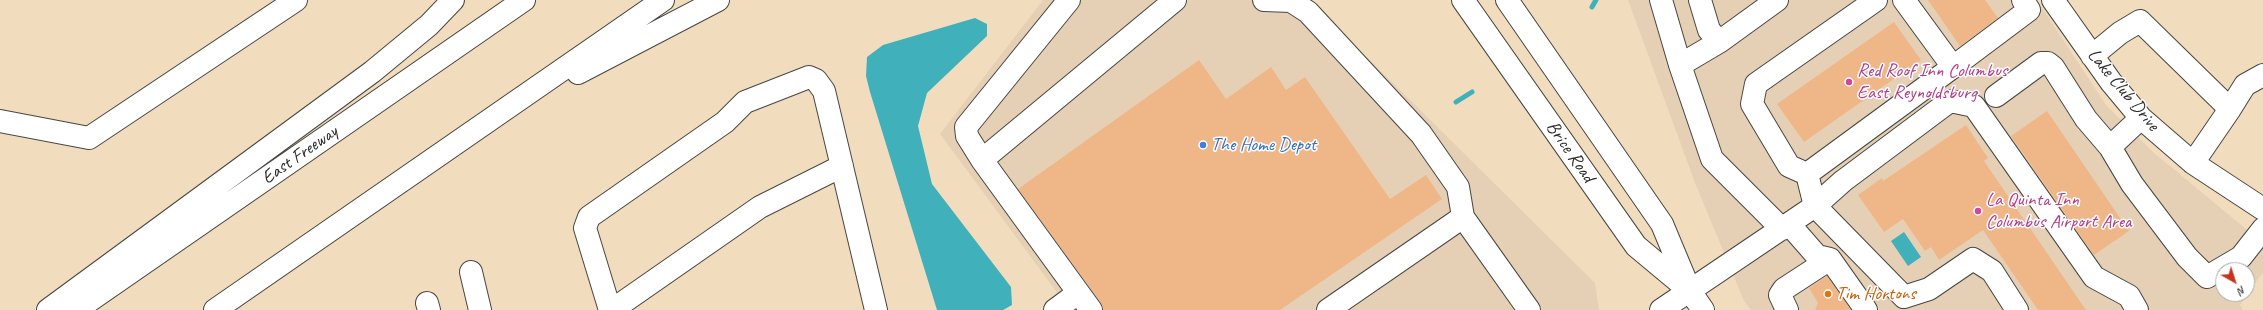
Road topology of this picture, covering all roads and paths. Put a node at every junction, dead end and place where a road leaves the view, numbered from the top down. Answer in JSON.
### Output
{"nodes":[{"id":1,"x":296,"y":0,"type":"edge"},
{"id":2,"x":453,"y":0,"type":"edge"},
{"id":3,"x":524,"y":0,"type":"edge"},
{"id":4,"x":663,"y":0,"type":"edge"},
{"id":5,"x":718,"y":0,"type":"edge"},
{"id":6,"x":1069,"y":0,"type":"edge"},
{"id":7,"x":1175,"y":0,"type":"edge"},
{"id":8,"x":1264,"y":0,"type":"edge"},
{"id":9,"x":1463,"y":0,"type":"edge"},
{"id":10,"x":1507,"y":0,"type":"edge"},
{"id":11,"x":1661,"y":0,"type":"edge"},
{"id":12,"x":1777,"y":0,"type":"edge"},
{"id":13,"x":1876,"y":0,"type":"edge"},
{"id":14,"x":1904,"y":0,"type":"edge"},
{"id":15,"x":2023,"y":0,"type":"edge"},
{"id":16,"x":2053,"y":0,"type":"edge"},
{"id":17,"x":1704,"y":2,"type":"edge"},
{"id":18,"x":1719,"y":42,"type":"junction"},
{"id":19,"x":2092,"y":56,"type":"junction"},
{"id":20,"x":1680,"y":65,"type":"junction"},
{"id":21,"x":1953,"y":67,"type":"junction"},
{"id":22,"x":2263,"y":75,"type":"edge"},
{"id":23,"x":1996,"y":96,"type":"dead end"},
{"id":24,"x":2230,"y":109,"type":"junction"},
{"id":25,"x":501,"y":113,"type":"junction"},
{"id":26,"x":2141,"y":118,"type":"junction"},
{"id":27,"x":0,"y":121,"type":"edge"},
{"id":28,"x":2110,"y":147,"type":"junction"},
{"id":29,"x":982,"y":160,"type":"junction"},
{"id":30,"x":2193,"y":163,"type":"junction"},
{"id":31,"x":842,"y":166,"type":"junction"},
{"id":32,"x":1807,"y":174,"type":"junction"},
{"id":33,"x":1815,"y":206,"type":"junction"},
{"id":34,"x":2263,"y":209,"type":"edge"},
{"id":35,"x":1463,"y":217,"type":"junction"},
{"id":36,"x":1785,"y":227,"type":"junction"},
{"id":37,"x":2263,"y":229,"type":"edge"},
{"id":38,"x":1830,"y":259,"type":"junction"},
{"id":39,"x":471,"y":272,"type":"dead end"},
{"id":40,"x":1690,"y":291,"type":"junction"},
{"id":41,"x":1084,"y":302,"type":"edge"},
{"id":42,"x":48,"y":310,"type":"edge"},
{"id":43,"x":76,"y":310,"type":"edge"},
{"id":44,"x":216,"y":310,"type":"edge"},
{"id":45,"x":480,"y":310,"type":"edge"},
{"id":46,"x":611,"y":310,"type":"edge"},
{"id":47,"x":876,"y":310,"type":"edge"},
{"id":48,"x":1055,"y":310,"type":"edge"},
{"id":49,"x":1328,"y":310,"type":"edge"},
{"id":50,"x":1529,"y":310,"type":"edge"},
{"id":51,"x":1661,"y":310,"type":"edge"},
{"id":52,"x":1703,"y":310,"type":"edge"},
{"id":53,"x":1787,"y":310,"type":"edge"},
{"id":54,"x":1866,"y":310,"type":"edge"},
{"id":55,"x":2017,"y":310,"type":"edge"},
{"id":56,"x":2137,"y":310,"type":"edge"}],
"edges":[{"from":1,"to":27,"type":"main road"},
{"from":2,"to":42,"type":"main road"},
{"from":3,"to":43,"type":"main road","name":"East Freeway"},
{"from":4,"to":25,"type":"main road"},
{"from":5,"to":25,"type":"main road"},
{"from":6,"to":29,"type":"main road"},
{"from":7,"to":29,"type":"main road"},
{"from":8,"to":35,"type":"main road"},
{"from":9,"to":40,"type":"main road","name":"Brice Road"},
{"from":10,"to":40,"type":"main road","name":"Brice Road"},
{"from":11,"to":20,"type":"main road"},
{"from":12,"to":18,"type":"main road"},
{"from":13,"to":32,"type":"main road"},
{"from":14,"to":21,"type":"main road"},
{"from":15,"to":21,"type":"main road"},
{"from":16,"to":19,"type":"main road","name":"Lake Club Drive"},
{"from":17,"to":18,"type":"main road"},
{"from":18,"to":20,"type":"main road"},
{"from":19,"to":24,"type":"main road"},
{"from":19,"to":26,"type":"main road","name":"Lake Club Drive"},
{"from":20,"to":36,"type":"main road"},
{"from":21,"to":32,"type":"main road"},
{"from":22,"to":24,"type":"main road"},
{"from":23,"to":28,"type":"main road"},
{"from":24,"to":30,"type":"main road"},
{"from":25,"to":44,"type":"main road"},
{"from":26,"to":28,"type":"main road"},
{"from":26,"to":30,"type":"main road","name":"Lake Club Drive"},
{"from":28,"to":37,"type":"main road"},
{"from":29,"to":41,"type":"main road"},
{"from":30,"to":34,"type":"main road","name":"Lake Club Drive"},
{"from":31,"to":46,"type":"main road"},
{"from":31,"to":46,"type":"main road"},
{"from":31,"to":47,"type":"main road"},
{"from":32,"to":33,"type":"main road"},
{"from":33,"to":36,"type":"main road"},
{"from":33,"to":55,"type":"main road"},
{"from":33,"to":56,"type":"main road"},
{"from":35,"to":49,"type":"main road"},
{"from":35,"to":50,"type":"main road"},
{"from":36,"to":38,"type":"main road"},
{"from":36,"to":40,"type":"main road"},
{"from":38,"to":53,"type":"main road"},
{"from":38,"to":54,"type":"main road"},
{"from":39,"to":45,"type":"main road"},
{"from":40,"to":51,"type":"main road"},
{"from":40,"to":52,"type":"main road","name":"Brice Road"},
{"from":41,"to":48,"type":"main road"}]}
